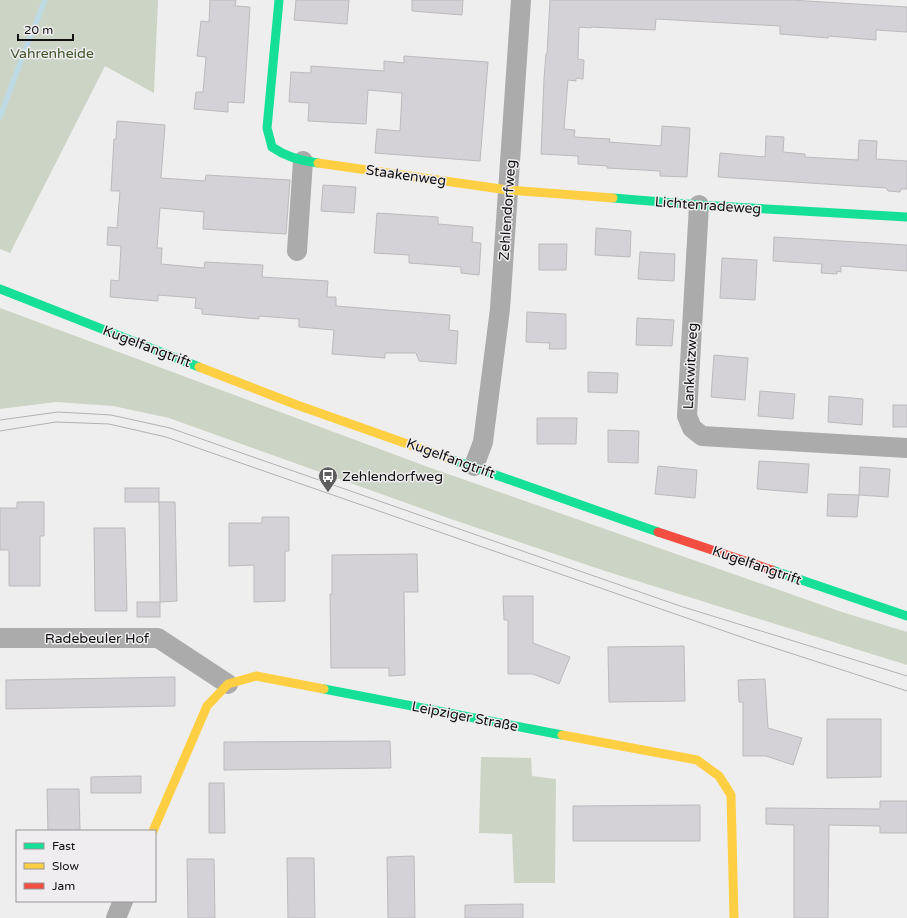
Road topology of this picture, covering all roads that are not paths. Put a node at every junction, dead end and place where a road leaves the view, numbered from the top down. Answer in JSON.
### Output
{"nodes":[{"id":1,"x":279,"y":0,"type":"edge"},
{"id":2,"x":521,"y":0,"type":"edge"},
{"id":3,"x":303,"y":161,"type":"junction"},
{"id":4,"x":508,"y":190,"type":"junction"},
{"id":5,"x":699,"y":205,"type":"junction"},
{"id":6,"x":907,"y":217,"type":"edge"},
{"id":7,"x":297,"y":250,"type":"dead end"},
{"id":8,"x":0,"y":289,"type":"edge"},
{"id":9,"x":907,"y":448,"type":"edge"},
{"id":10,"x":474,"y":466,"type":"junction"},
{"id":11,"x":907,"y":616,"type":"edge"},
{"id":12,"x":0,"y":638,"type":"edge"},
{"id":13,"x":228,"y":684,"type":"junction"},
{"id":14,"x":153,"y":830,"type":"edge"},
{"id":15,"x":123,"y":902,"type":"edge"},
{"id":16,"x":116,"y":918,"type":"edge"},
{"id":17,"x":734,"y":918,"type":"edge"}],
"edges":[{"from":1,"to":3,"type":"street","name":"Staakenweg"},
{"from":2,"to":4,"type":"street","name":"Zehlendorfweg"},
{"from":3,"to":4,"type":"street","name":"Staakenweg"},
{"from":3,"to":7,"type":"street"},
{"from":4,"to":5,"type":"street","name":"Lichtenradeweg"},
{"from":4,"to":10,"type":"street","name":"Zehlendorfweg"},
{"from":5,"to":6,"type":"street","name":"Lichtenradeweg"},
{"from":5,"to":9,"type":"street","name":"Lankwitzweg"},
{"from":8,"to":10,"type":"street","name":"Kugelfangtrift"},
{"from":10,"to":11,"type":"street","name":"Kugelfangtrift"},
{"from":12,"to":13,"type":"street","name":"Radebeuler Hof"},
{"from":13,"to":14,"type":"street"},
{"from":13,"to":17,"type":"street","name":"Leipziger Straße"},
{"from":15,"to":16,"type":"street"}]}
